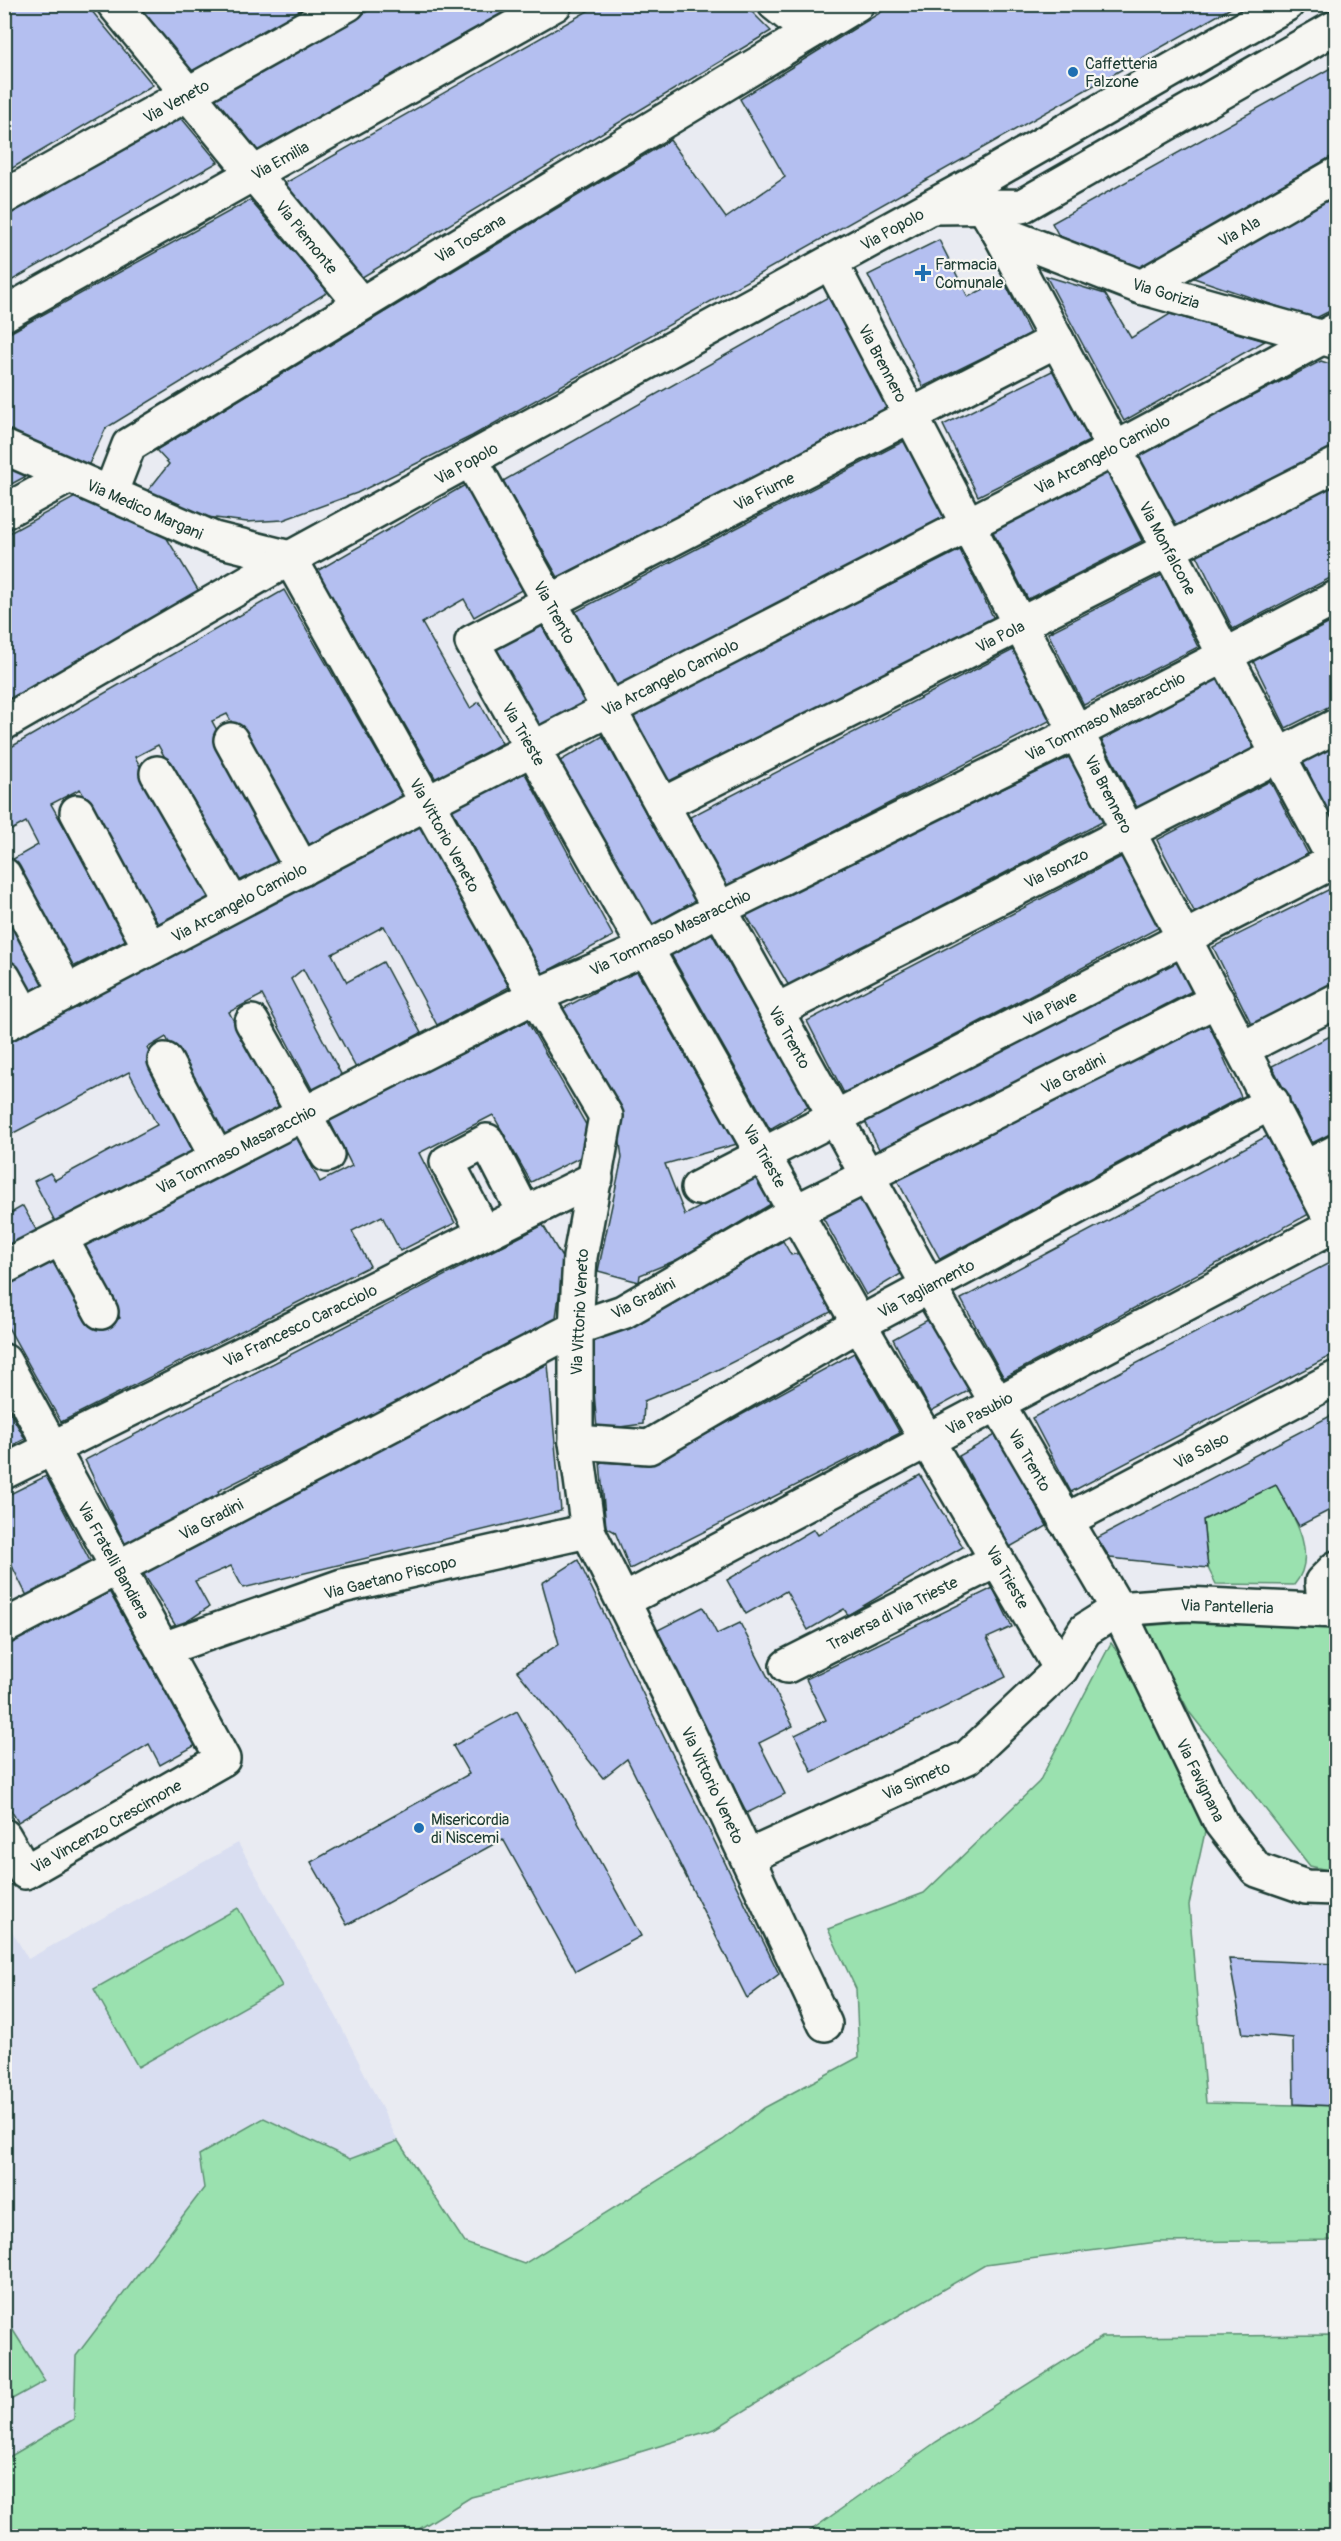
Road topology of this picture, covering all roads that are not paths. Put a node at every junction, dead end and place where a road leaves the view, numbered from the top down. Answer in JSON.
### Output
{"nodes":[{"id":1,"x":114,"y":4,"type":"edge"},
{"id":2,"x":348,"y":4,"type":"edge"},
{"id":3,"x":555,"y":4,"type":"edge"},
{"id":4,"x":775,"y":4,"type":"edge"},
{"id":5,"x":857,"y":4,"type":"edge"},
{"id":6,"x":1281,"y":6,"type":"edge"},
{"id":7,"x":1336,"y":27,"type":"edge"},
{"id":8,"x":810,"y":32,"type":"junction"},
{"id":9,"x":188,"y":94,"type":"junction"},
{"id":10,"x":255,"y":174,"type":"junction"},
{"id":11,"x":1336,"y":175,"type":"edge"},
{"id":12,"x":4,"y":197,"type":"edge"},
{"id":13,"x":985,"y":208,"type":"junction"},
{"id":14,"x":831,"y":263,"type":"junction"},
{"id":15,"x":1142,"y":287,"type":"junction"},
{"id":16,"x":361,"y":304,"type":"junction"},
{"id":17,"x":4,"y":314,"type":"edge"},
{"id":18,"x":1332,"y":336,"type":"edge"},
{"id":19,"x":1057,"y":340,"type":"junction"},
{"id":20,"x":910,"y":415,"type":"junction"},
{"id":21,"x":4,"y":447,"type":"edge"},
{"id":22,"x":1115,"y":449,"type":"junction"},
{"id":23,"x":471,"y":460,"type":"junction"},
{"id":24,"x":1336,"y":465,"type":"edge"},
{"id":25,"x":69,"y":476,"type":"junction"},
{"id":26,"x":110,"y":494,"type":"junction"},
{"id":27,"x":4,"y":512,"type":"edge"},
{"id":28,"x":968,"y":524,"type":"junction"},
{"id":29,"x":214,"y":539,"type":"junction"},
{"id":30,"x":1169,"y":550,"type":"junction"},
{"id":31,"x":290,"y":558,"type":"junction"},
{"id":32,"x":236,"y":590,"type":"junction"},
{"id":33,"x":1336,"y":598,"type":"edge"},
{"id":34,"x":550,"y":602,"type":"junction"},
{"id":35,"x":1021,"y":625,"type":"junction"},
{"id":36,"x":472,"y":642,"type":"joint"},
{"id":37,"x":1225,"y":654,"type":"junction"},
{"id":38,"x":609,"y":709,"type":"junction"},
{"id":39,"x":4,"y":723,"type":"edge"},
{"id":40,"x":1336,"y":726,"type":"edge"},
{"id":41,"x":1077,"y":732,"type":"junction"},
{"id":42,"x":231,"y":740,"type":"dead end"},
{"id":43,"x":533,"y":748,"type":"junction"},
{"id":44,"x":1279,"y":755,"type":"junction"},
{"id":45,"x":157,"y":773,"type":"dead end"},
{"id":46,"x":427,"y":803,"type":"junction"},
{"id":47,"x":662,"y":805,"type":"junction"},
{"id":48,"x":77,"y":812,"type":"dead end"},
{"id":49,"x":1128,"y":831,"type":"junction"},
{"id":50,"x":1336,"y":861,"type":"edge"},
{"id":51,"x":302,"y":869,"type":"junction"},
{"id":52,"x":4,"y":875,"type":"edge"},
{"id":53,"x":233,"y":904,"type":"junction"},
{"id":54,"x":719,"y":909,"type":"junction"},
{"id":55,"x":1185,"y":939,"type":"junction"},
{"id":56,"x":150,"y":948,"type":"junction"},
{"id":57,"x":645,"y":949,"type":"junction"},
{"id":58,"x":4,"y":978,"type":"edge"},
{"id":59,"x":67,"y":992,"type":"junction"},
{"id":60,"x":535,"y":996,"type":"junction"},
{"id":61,"x":1217,"y":1000,"type":"junction"},
{"id":62,"x":1336,"y":1001,"type":"edge"},
{"id":63,"x":776,"y":1011,"type":"junction"},
{"id":64,"x":14,"y":1019,"type":"edge"},
{"id":65,"x":252,"y":1022,"type":"dead end"},
{"id":66,"x":1242,"y":1049,"type":"junction"},
{"id":67,"x":165,"y":1060,"type":"dead end"},
{"id":68,"x":1272,"y":1102,"type":"junction"},
{"id":69,"x":304,"y":1114,"type":"junction"},
{"id":70,"x":835,"y":1118,"type":"junction"},
{"id":71,"x":1336,"y":1152,"type":"edge"},
{"id":72,"x":764,"y":1154,"type":"junction"},
{"id":73,"x":327,"y":1155,"type":"dead end"},
{"id":74,"x":217,"y":1158,"type":"junction"},
{"id":75,"x":1305,"y":1168,"type":"junction"},
{"id":76,"x":868,"y":1176,"type":"junction"},
{"id":77,"x":596,"y":1178,"type":"junction"},
{"id":78,"x":698,"y":1188,"type":"dead end"},
{"id":79,"x":797,"y":1211,"type":"junction"},
{"id":80,"x":525,"y":1213,"type":"junction"},
{"id":81,"x":1336,"y":1227,"type":"edge"},
{"id":82,"x":484,"y":1233,"type":"junction"},
{"id":83,"x":61,"y":1239,"type":"junction"},
{"id":84,"x":4,"y":1267,"type":"edge"},
{"id":85,"x":930,"y":1287,"type":"junction"},
{"id":86,"x":101,"y":1311,"type":"dead end"},
{"id":87,"x":859,"y":1324,"type":"junction"},
{"id":88,"x":576,"y":1328,"type":"junction"},
{"id":89,"x":4,"y":1361,"type":"edge"},
{"id":90,"x":1336,"y":1378,"type":"edge"},
{"id":91,"x":998,"y":1403,"type":"junction"},
{"id":92,"x":928,"y":1440,"type":"junction"},
{"id":93,"x":576,"y":1442,"type":"junction"},
{"id":94,"x":52,"y":1448,"type":"junction"},
{"id":95,"x":4,"y":1472,"type":"edge"},
{"id":96,"x":1065,"y":1521,"type":"junction"},
{"id":97,"x":588,"y":1532,"type":"junction"},
{"id":98,"x":997,"y":1560,"type":"junction"},
{"id":99,"x":118,"y":1567,"type":"junction"},
{"id":100,"x":1336,"y":1568,"type":"edge"},
{"id":101,"x":625,"y":1600,"type":"junction"},
{"id":102,"x":1118,"y":1609,"type":"junction"},
{"id":103,"x":1331,"y":1611,"type":"edge"},
{"id":104,"x":4,"y":1627,"type":"edge"},
{"id":105,"x":163,"y":1649,"type":"junction"},
{"id":106,"x":788,"y":1666,"type":"dead end"},
{"id":107,"x":1061,"y":1669,"type":"junction"},
{"id":108,"x":223,"y":1759,"type":"joint"},
{"id":109,"x":4,"y":1836,"type":"edge"},
{"id":110,"x":747,"y":1857,"type":"junction"},
{"id":111,"x":1336,"y":1888,"type":"edge"},
{"id":112,"x":825,"y":2024,"type":"dead end"}],
"edges":[{"from":1,"to":9,"type":"street","name":"Via Piemonte"},
{"from":2,"to":9,"type":"street","name":"Via Veneto"},
{"from":3,"to":10,"type":"street","name":"Via Emilia"},
{"from":4,"to":8,"type":"street"},
{"from":5,"to":8,"type":"street","name":"Via Toscana"},
{"from":6,"to":13,"type":"street","name":"Via Popolo"},
{"from":7,"to":13,"type":"street","name":"Via Popolo"},
{"from":8,"to":16,"type":"street","name":"Via Toscana"},
{"from":9,"to":10,"type":"street","name":"Via Piemonte"},
{"from":9,"to":12,"type":"street","name":"Via Veneto"},
{"from":10,"to":16,"type":"street","name":"Via Piemonte"},
{"from":10,"to":17,"type":"street","name":"Via Emilia"},
{"from":11,"to":15,"type":"street","name":"Via Ala"},
{"from":13,"to":14,"type":"street","name":"Via Popolo"},
{"from":13,"to":15,"type":"street","name":"Via Gorizia"},
{"from":13,"to":19,"type":"street","name":"Via Monfalcone"},
{"from":14,"to":20,"type":"street","name":"Via Brennero"},
{"from":14,"to":23,"type":"street","name":"Via Popolo"},
{"from":15,"to":18,"type":"street","name":"Via Gorizia"},
{"from":16,"to":26,"type":"street","name":"Via Toscana"},
{"from":18,"to":22,"type":"street","name":"Via Arcangelo Camiolo"},
{"from":19,"to":20,"type":"street","name":"Via Fiume"},
{"from":19,"to":22,"type":"street","name":"Via Monfalcone"},
{"from":20,"to":28,"type":"street","name":"Via Brennero"},
{"from":20,"to":34,"type":"street","name":"Via Fiume"},
{"from":21,"to":25,"type":"street","name":"Via Medico Margani"},
{"from":22,"to":28,"type":"street","name":"Via Arcangelo Camiolo"},
{"from":22,"to":30,"type":"street","name":"Via Monfalcone"},
{"from":23,"to":31,"type":"street","name":"Via Popolo"},
{"from":23,"to":34,"type":"street","name":"Via Trento"},
{"from":24,"to":30,"type":"street","name":"Via Pola"},
{"from":25,"to":26,"type":"street","name":"Via Medico Margani"},
{"from":25,"to":27,"type":"street"},
{"from":26,"to":29,"type":"street","name":"Via Medico Margani"},
{"from":28,"to":35,"type":"street","name":"Via Brennero"},
{"from":28,"to":38,"type":"street","name":"Via Arcangelo Camiolo"},
{"from":29,"to":31,"type":"street","name":"Via Medico Margani"},
{"from":29,"to":32,"type":"street"},
{"from":30,"to":35,"type":"street","name":"Via Pola"},
{"from":30,"to":37,"type":"street","name":"Via Monfalcone"},
{"from":31,"to":32,"type":"street","name":"Via Popolo"},
{"from":31,"to":46,"type":"street","name":"Via Vittorio Veneto"},
{"from":32,"to":39,"type":"street","name":"Via Popolo"},
{"from":33,"to":37,"type":"street","name":"Via Tommaso Masaracchio"},
{"from":34,"to":36,"type":"street","name":"Via Fiume"},
{"from":34,"to":38,"type":"street","name":"Via Trento"},
{"from":35,"to":41,"type":"street","name":"Via Brennero"},
{"from":35,"to":47,"type":"street","name":"Via Pola"},
{"from":36,"to":43,"type":"street","name":"Via Trieste"},
{"from":37,"to":41,"type":"street","name":"Via Tommaso Masaracchio"},
{"from":37,"to":44,"type":"street","name":"Via Monfalcone"},
{"from":38,"to":43,"type":"street","name":"Via Arcangelo Camiolo"},
{"from":38,"to":47,"type":"street","name":"Via Trento"},
{"from":40,"to":44,"type":"street","name":"Via Isonzo"},
{"from":41,"to":49,"type":"street","name":"Via Brennero"},
{"from":41,"to":54,"type":"street","name":"Via Tommaso Masaracchio"},
{"from":42,"to":51,"type":"street"},
{"from":43,"to":46,"type":"street","name":"Via Arcangelo Camiolo"},
{"from":43,"to":57,"type":"street","name":"Via Trieste"},
{"from":44,"to":49,"type":"street","name":"Via Isonzo"},
{"from":44,"to":50,"type":"street","name":"Via Monfalcone"},
{"from":45,"to":53,"type":"street"},
{"from":46,"to":51,"type":"street","name":"Via Arcangelo Camiolo"},
{"from":46,"to":60,"type":"street","name":"Via Vittorio Veneto"},
{"from":47,"to":54,"type":"street","name":"Via Trento"},
{"from":48,"to":56,"type":"street"},
{"from":49,"to":55,"type":"street","name":"Via Brennero"},
{"from":49,"to":63,"type":"street","name":"Via Isonzo"},
{"from":50,"to":55,"type":"street","name":"Via Piave"},
{"from":51,"to":53,"type":"street","name":"Via Arcangelo Camiolo"},
{"from":52,"to":59,"type":"street"},
{"from":53,"to":56,"type":"street","name":"Via Arcangelo Camiolo"},
{"from":54,"to":57,"type":"street","name":"Via Tommaso Masaracchio"},
{"from":54,"to":63,"type":"street","name":"Via Trento"},
{"from":55,"to":61,"type":"street","name":"Via Brennero"},
{"from":55,"to":70,"type":"street","name":"Via Piave"},
{"from":56,"to":59,"type":"street","name":"Via Arcangelo Camiolo"},
{"from":57,"to":60,"type":"street","name":"Via Tommaso Masaracchio"},
{"from":57,"to":72,"type":"street","name":"Via Trieste"},
{"from":58,"to":64,"type":"street"},
{"from":59,"to":64,"type":"street","name":"Via Arcangelo Camiolo"},
{"from":60,"to":69,"type":"street","name":"Via Tommaso Masaracchio"},
{"from":60,"to":77,"type":"street","name":"Via Vittorio Veneto"},
{"from":61,"to":66,"type":"street","name":"Via Brennero"},
{"from":61,"to":76,"type":"street","name":"Via Gradini"},
{"from":62,"to":66,"type":"street"},
{"from":63,"to":70,"type":"street","name":"Via Trento"},
{"from":65,"to":69,"type":"street"},
{"from":66,"to":68,"type":"street","name":"Via Brennero"},
{"from":67,"to":74,"type":"street"},
{"from":68,"to":75,"type":"street","name":"Via Brennero"},
{"from":68,"to":85,"type":"street","name":"Via Tagliamento"},
{"from":69,"to":73,"type":"street"},
{"from":69,"to":74,"type":"street","name":"Via Tommaso Masaracchio"},
{"from":70,"to":72,"type":"street","name":"Via Piave"},
{"from":70,"to":76,"type":"street","name":"Via Trento"},
{"from":71,"to":75,"type":"street"},
{"from":72,"to":78,"type":"street","name":"Via Piave"},
{"from":72,"to":79,"type":"street","name":"Via Trieste"},
{"from":74,"to":83,"type":"street","name":"Via Tommaso Masaracchio"},
{"from":75,"to":81,"type":"street","name":"Via Brennero"},
{"from":76,"to":79,"type":"street","name":"Via Gradini"},
{"from":76,"to":85,"type":"street","name":"Via Trento"},
{"from":77,"to":80,"type":"street","name":"Via Francesco Caracciolo"},
{"from":77,"to":88,"type":"street","name":"Via Vittorio Veneto"},
{"from":79,"to":87,"type":"street","name":"Via Trieste"},
{"from":79,"to":88,"type":"street","name":"Via Gradini"},
{"from":80,"to":82,"type":"street","name":"Via Francesco Caracciolo"},
{"from":80,"to":82,"type":"street"},
{"from":81,"to":91,"type":"street","name":"Via Pasubio"},
{"from":82,"to":94,"type":"street","name":"Via Francesco Caracciolo"},
{"from":83,"to":84,"type":"street","name":"Via Tommaso Masaracchio"},
{"from":83,"to":86,"type":"street"},
{"from":85,"to":87,"type":"street","name":"Via Tagliamento"},
{"from":85,"to":91,"type":"street","name":"Via Trento"},
{"from":87,"to":92,"type":"street","name":"Via Trieste"},
{"from":87,"to":93,"type":"street","name":"Via Tagliamento"},
{"from":88,"to":93,"type":"street","name":"Via Vittorio Veneto"},
{"from":88,"to":99,"type":"street","name":"Via Gradini"},
{"from":89,"to":94,"type":"street","name":"Via Fratelli Bandiera"},
{"from":90,"to":96,"type":"street","name":"Via Salso"},
{"from":91,"to":92,"type":"street","name":"Via Pasubio"},
{"from":91,"to":96,"type":"street","name":"Via Trento"},
{"from":92,"to":98,"type":"street","name":"Via Trieste"},
{"from":92,"to":101,"type":"street","name":"Via Pasubio"},
{"from":93,"to":97,"type":"street","name":"Via Vittorio Veneto"},
{"from":94,"to":95,"type":"street","name":"Via Francesco Caracciolo"},
{"from":94,"to":99,"type":"street","name":"Via Fratelli Bandiera"},
{"from":96,"to":102,"type":"street","name":"Via Trento"},
{"from":97,"to":101,"type":"street","name":"Via Vittorio Veneto"},
{"from":97,"to":105,"type":"street","name":"Via Gaetano Piscopo"},
{"from":98,"to":106,"type":"street","name":"Traversa di Via Trieste"},
{"from":98,"to":107,"type":"street","name":"Via Trieste"},
{"from":99,"to":104,"type":"street","name":"Via Gradini"},
{"from":99,"to":105,"type":"street","name":"Via Fratelli Bandiera"},
{"from":100,"to":103,"type":"street"},
{"from":101,"to":110,"type":"street","name":"Via Vittorio Veneto"},
{"from":102,"to":103,"type":"street","name":"Via Pantelleria"},
{"from":102,"to":107,"type":"street","name":"Via Simeto"},
{"from":102,"to":111,"type":"street","name":"Via Favignana"},
{"from":105,"to":108,"type":"street","name":"Via Fratelli Bandiera"},
{"from":107,"to":110,"type":"street","name":"Via Simeto"},
{"from":108,"to":109,"type":"street","name":"Via Vincenzo Crescimone"},
{"from":110,"to":112,"type":"street","name":"Via Vittorio Veneto"}]}
